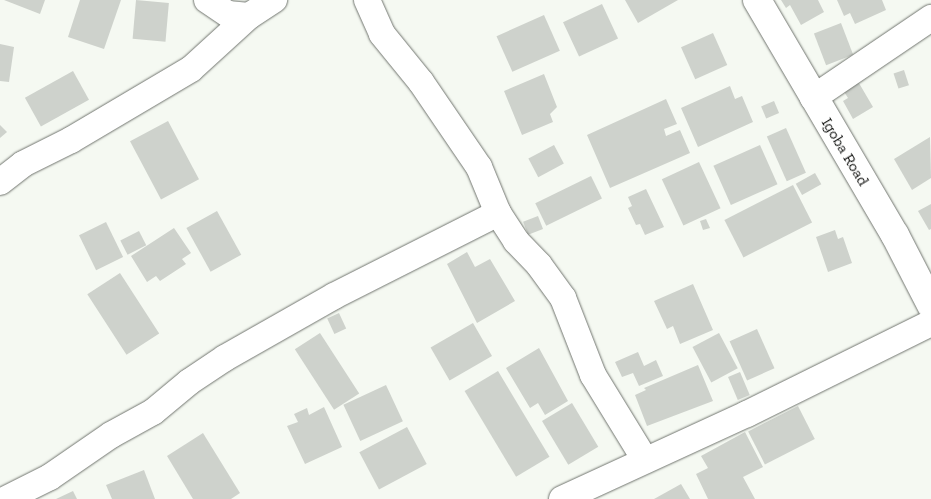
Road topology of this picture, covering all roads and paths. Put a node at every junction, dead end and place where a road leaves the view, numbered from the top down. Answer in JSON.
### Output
{"nodes":[{"id":1,"x":207,"y":0,"type":"edge"},
{"id":2,"x":274,"y":0,"type":"edge"},
{"id":3,"x":367,"y":0,"type":"edge"},
{"id":4,"x":757,"y":0,"type":"edge"},
{"id":5,"x":249,"y":16,"type":"junction"},
{"id":6,"x":931,"y":18,"type":"edge"},
{"id":7,"x":813,"y":98,"type":"junction"},
{"id":8,"x":0,"y":182,"type":"edge"},
{"id":9,"x":498,"y":213,"type":"junction"},
{"id":10,"x":931,"y":305,"type":"edge"},
{"id":11,"x":931,"y":323,"type":"edge"},
{"id":12,"x":645,"y":460,"type":"junction"},
{"id":13,"x":6,"y":499,"type":"edge"},
{"id":14,"x":562,"y":499,"type":"edge"}],
"edges":[{"from":1,"to":5,"type":"street"},
{"from":2,"to":5,"type":"street"},
{"from":3,"to":9,"type":"street"},
{"from":4,"to":7,"type":"street","name":"Igoba Road"},
{"from":5,"to":8,"type":"street"},
{"from":6,"to":7,"type":"street"},
{"from":7,"to":10,"type":"street","name":"Igoba Road"},
{"from":9,"to":12,"type":"street"},
{"from":9,"to":13,"type":"street"},
{"from":11,"to":12,"type":"street"},
{"from":12,"to":14,"type":"street"}]}
